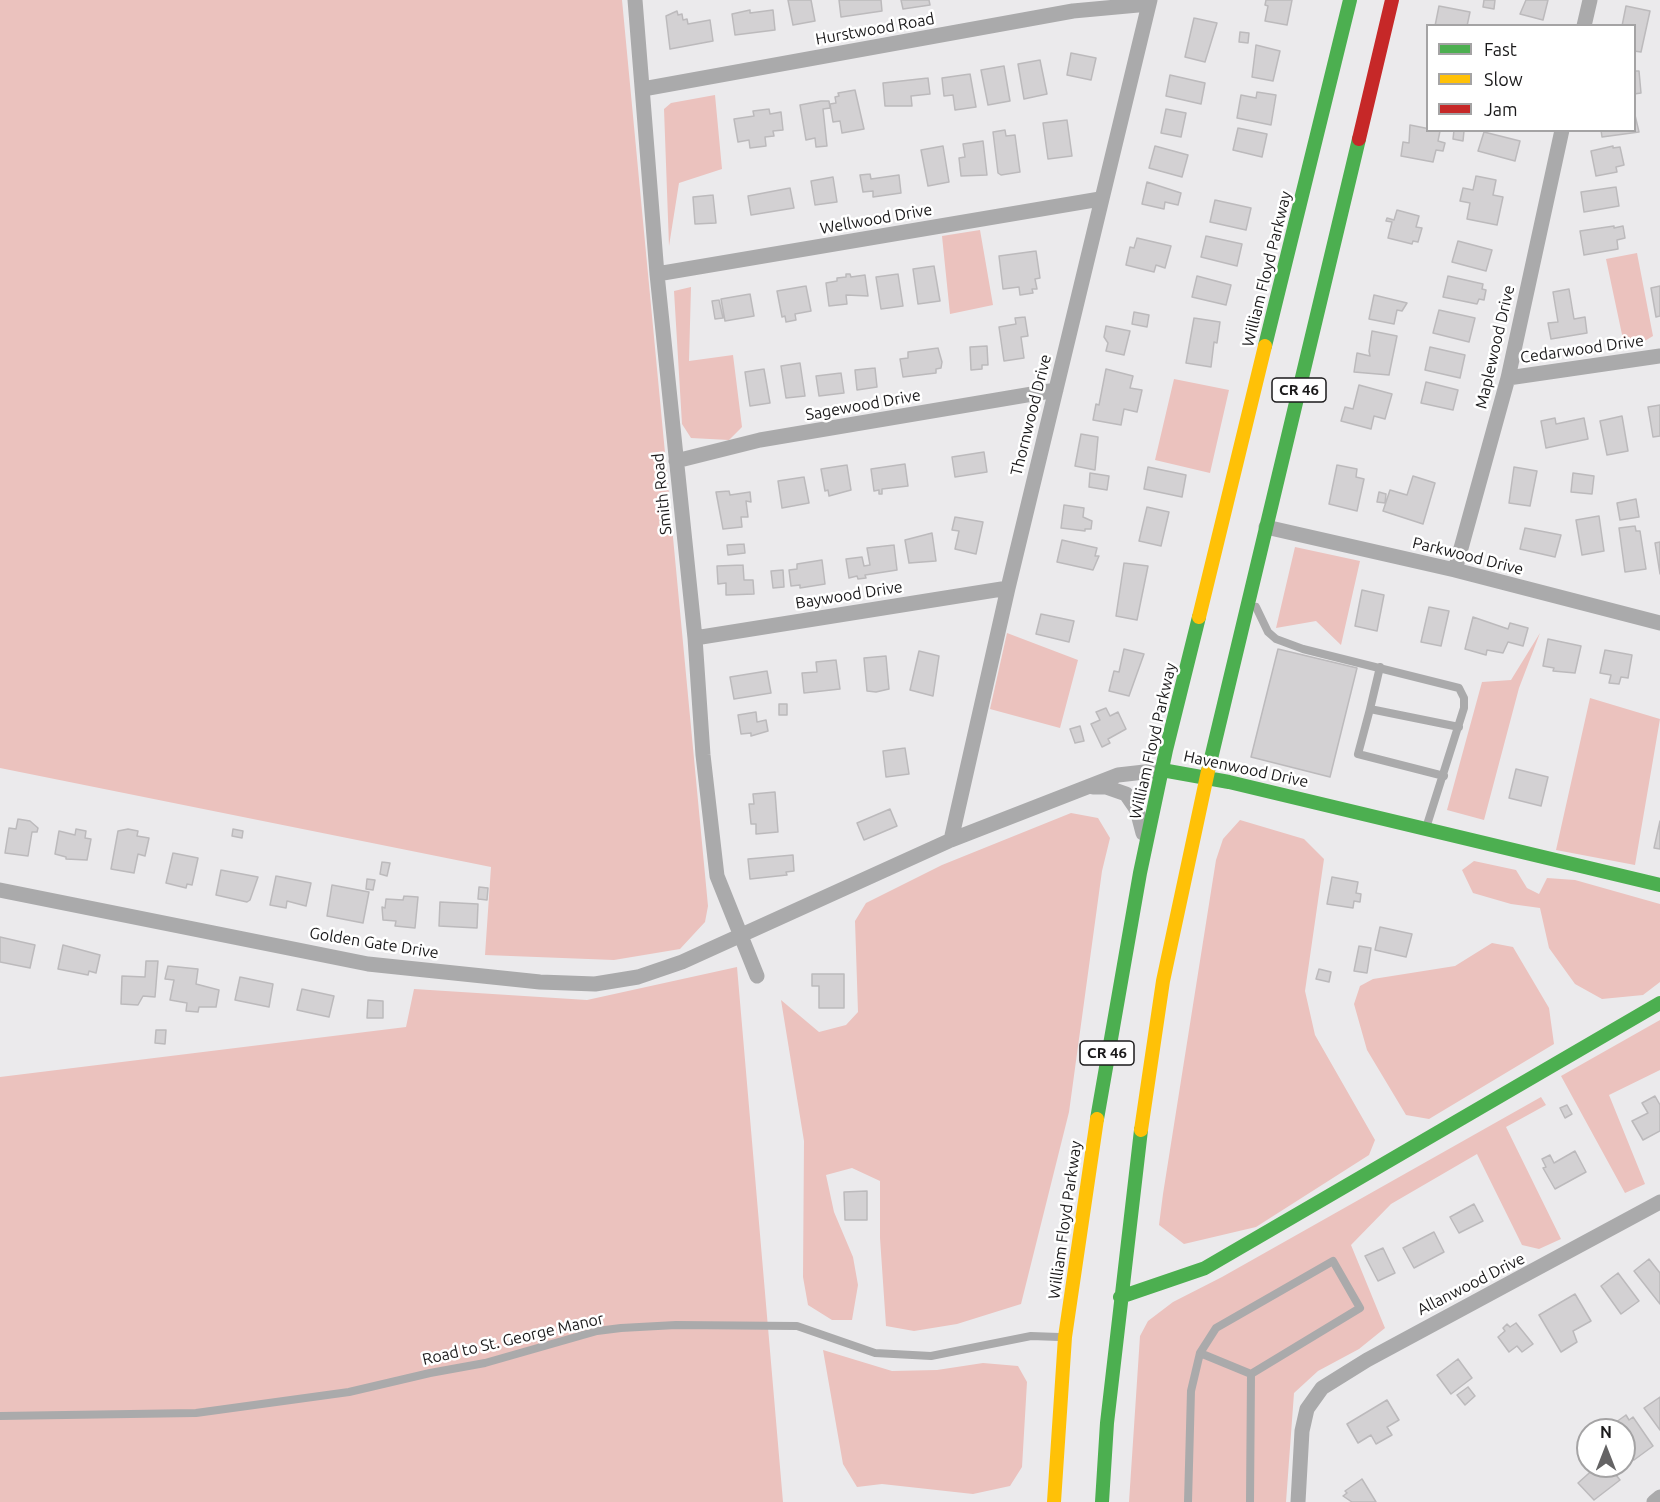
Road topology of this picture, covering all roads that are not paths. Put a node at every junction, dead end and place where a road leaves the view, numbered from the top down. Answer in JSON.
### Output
{"nodes":[{"id":1,"x":635,"y":0,"type":"edge"},
{"id":2,"x":1350,"y":0,"type":"edge"},
{"id":3,"x":1392,"y":0,"type":"edge"},
{"id":4,"x":1590,"y":0,"type":"edge"},
{"id":5,"x":1149,"y":2,"type":"edge"},
{"id":6,"x":1584,"y":24,"type":"edge"},
{"id":7,"x":644,"y":89,"type":"junction"},
{"id":8,"x":1562,"y":132,"type":"edge"},
{"id":9,"x":1100,"y":199,"type":"junction"},
{"id":10,"x":657,"y":274,"type":"junction"},
{"id":11,"x":1660,"y":356,"type":"edge"},
{"id":12,"x":1508,"y":378,"type":"junction"},
{"id":13,"x":1056,"y":390,"type":"junction"},
{"id":14,"x":676,"y":461,"type":"junction"},
{"id":15,"x":1266,"y":527,"type":"junction"},
{"id":16,"x":1455,"y":570,"type":"junction"},
{"id":17,"x":1008,"y":588,"type":"junction"},
{"id":18,"x":1251,"y":593,"type":"junction"},
{"id":19,"x":1660,"y":623,"type":"edge"},
{"id":20,"x":695,"y":638,"type":"junction"},
{"id":21,"x":1380,"y":667,"type":"junction"},
{"id":22,"x":1370,"y":710,"type":"junction"},
{"id":23,"x":1459,"y":728,"type":"junction"},
{"id":24,"x":1162,"y":770,"type":"junction"},
{"id":25,"x":1444,"y":776,"type":"junction"},
{"id":26,"x":1207,"y":777,"type":"junction"},
{"id":27,"x":1087,"y":787,"type":"junction"},
{"id":28,"x":1426,"y":830,"type":"junction"},
{"id":29,"x":951,"y":840,"type":"junction"},
{"id":30,"x":1145,"y":850,"type":"junction"},
{"id":31,"x":1660,"y":885,"type":"edge"},
{"id":32,"x":0,"y":890,"type":"edge"},
{"id":33,"x":740,"y":936,"type":"junction"},
{"id":34,"x":757,"y":976,"type":"dead end"},
{"id":35,"x":1660,"y":1003,"type":"edge"},
{"id":36,"x":1660,"y":1202,"type":"edge"},
{"id":37,"x":1120,"y":1297,"type":"junction"},
{"id":38,"x":1065,"y":1337,"type":"junction"},
{"id":39,"x":1200,"y":1353,"type":"junction"},
{"id":40,"x":1251,"y":1374,"type":"junction"},
{"id":41,"x":0,"y":1416,"type":"edge"},
{"id":42,"x":1660,"y":1497,"type":"edge"},
{"id":43,"x":1053,"y":1502,"type":"edge"},
{"id":44,"x":1102,"y":1502,"type":"edge"},
{"id":45,"x":1188,"y":1502,"type":"edge"},
{"id":46,"x":1250,"y":1502,"type":"edge"},
{"id":47,"x":1298,"y":1502,"type":"edge"},
{"id":48,"x":1654,"y":1502,"type":"edge"}],
"edges":[{"from":1,"to":7,"type":"street","name":"Smith Road"},
{"from":2,"to":24,"type":"main road","name":"William Floyd Parkway","number":"CR 46"},
{"from":3,"to":15,"type":"main road","number":"CR 46"},
{"from":4,"to":6,"type":"street"},
{"from":5,"to":7,"type":"street","name":"Hurstwood Road"},
{"from":5,"to":9,"type":"street","name":"Thornwood Drive"},
{"from":7,"to":10,"type":"street","name":"Smith Road"},
{"from":8,"to":12,"type":"street","name":"Maplewood Drive"},
{"from":9,"to":10,"type":"street","name":"Wellwood Drive"},
{"from":9,"to":13,"type":"street","name":"Thornwood Drive"},
{"from":10,"to":14,"type":"street","name":"Smith Road"},
{"from":11,"to":12,"type":"street","name":"Cedarwood Drive"},
{"from":12,"to":16,"type":"street","name":"Maplewood Drive"},
{"from":13,"to":14,"type":"street","name":"Sagewood Drive"},
{"from":13,"to":17,"type":"street","name":"Thornwood Drive"},
{"from":14,"to":20,"type":"street","name":"Smith Road"},
{"from":15,"to":16,"type":"street","name":"Parkwood Drive"},
{"from":15,"to":18,"type":"main road","number":"CR 46"},
{"from":16,"to":19,"type":"street","name":"Parkwood Drive"},
{"from":17,"to":20,"type":"street","name":"Baywood Drive"},
{"from":17,"to":29,"type":"street","name":"Thornwood Drive"},
{"from":18,"to":21,"type":"lane"},
{"from":18,"to":26,"type":"main road","number":"CR 46"},
{"from":20,"to":33,"type":"street","name":"Smith Road"},
{"from":21,"to":22,"type":"lane"},
{"from":21,"to":23,"type":"lane"},
{"from":22,"to":23,"type":"lane"},
{"from":22,"to":25,"type":"lane"},
{"from":23,"to":25,"type":"lane"},
{"from":24,"to":26,"type":"main road","name":"Havenwood Drive"},
{"from":24,"to":27,"type":"street","name":"Havenwood Drive"},
{"from":24,"to":30,"type":"main road","name":"William Floyd Parkway","number":"CR 46"},
{"from":25,"to":28,"type":"lane"},
{"from":26,"to":28,"type":"main road","name":"Havenwood Drive"},
{"from":26,"to":37,"type":"main road","number":"CR 46"},
{"from":27,"to":29,"type":"street","name":"Havenwood Drive"},
{"from":27,"to":30,"type":"street"},
{"from":28,"to":31,"type":"main road","name":"Havenwood Drive"},
{"from":29,"to":33,"type":"street","name":"Havenwood Drive"},
{"from":30,"to":38,"type":"main road","name":"William Floyd Parkway","number":"CR 46"},
{"from":32,"to":33,"type":"street","name":"Golden Gate Drive"},
{"from":33,"to":34,"type":"street","name":"Smith Road"},
{"from":35,"to":37,"type":"main road"},
{"from":36,"to":47,"type":"street","name":"Allanwood Drive"},
{"from":37,"to":44,"type":"main road","number":"CR 46"},
{"from":38,"to":41,"type":"lane","name":"Road to St. George Manor"},
{"from":38,"to":43,"type":"main road","name":"William Floyd Parkway","number":"CR 46"},
{"from":39,"to":40,"type":"lane"},
{"from":39,"to":40,"type":"lane"},
{"from":39,"to":45,"type":"lane"},
{"from":40,"to":46,"type":"lane"},
{"from":42,"to":48,"type":"street"}]}
